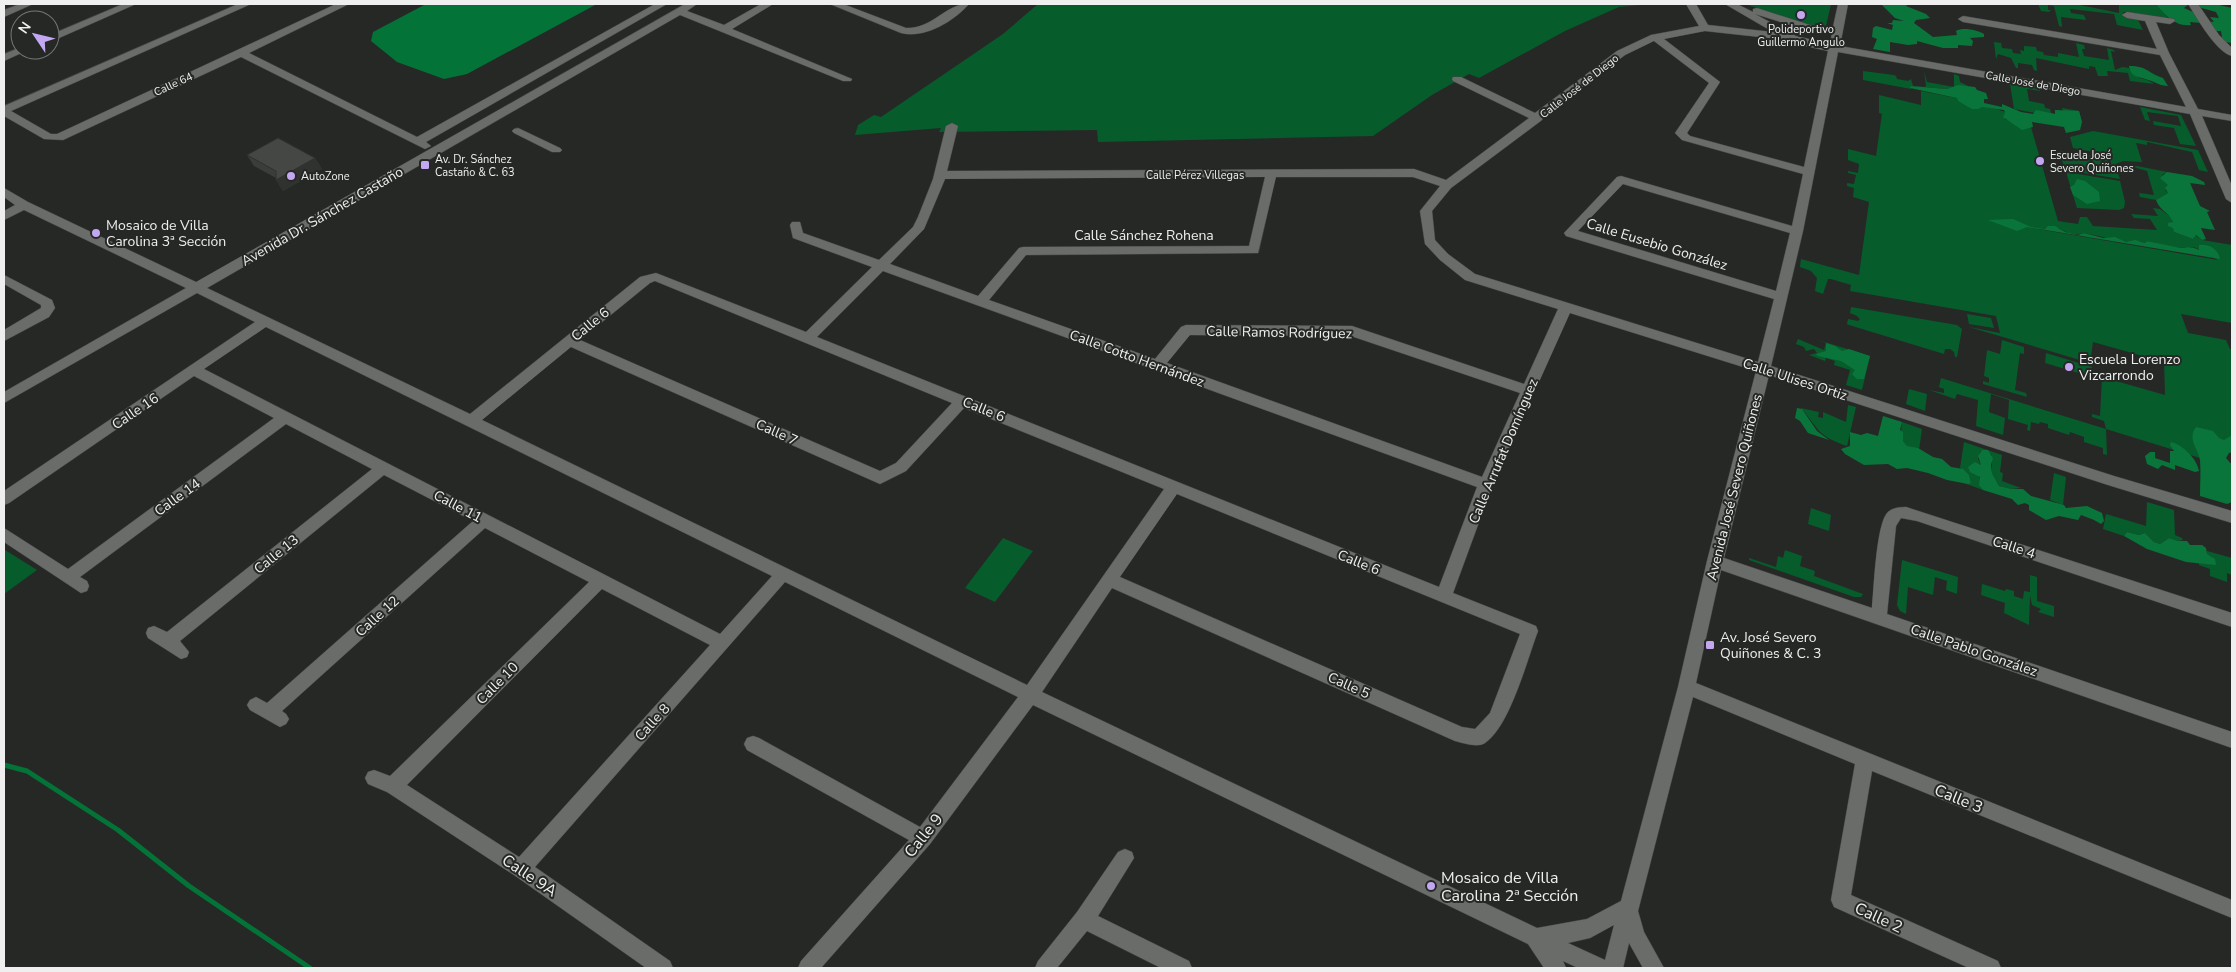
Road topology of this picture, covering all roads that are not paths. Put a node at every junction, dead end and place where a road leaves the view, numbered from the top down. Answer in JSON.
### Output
{"nodes":[{"id":1,"x":28,"y":4,"type":"edge"},
{"id":2,"x":131,"y":4,"type":"edge"},
{"id":3,"x":246,"y":4,"type":"edge"},
{"id":4,"x":344,"y":4,"type":"edge"},
{"id":5,"x":662,"y":4,"type":"edge"},
{"id":6,"x":692,"y":4,"type":"edge"},
{"id":7,"x":768,"y":4,"type":"edge"},
{"id":8,"x":835,"y":4,"type":"edge"},
{"id":9,"x":964,"y":4,"type":"edge"},
{"id":10,"x":1691,"y":4,"type":"edge"},
{"id":11,"x":1730,"y":4,"type":"edge"},
{"id":12,"x":1740,"y":4,"type":"edge"},
{"id":13,"x":1843,"y":4,"type":"edge"},
{"id":14,"x":2193,"y":4,"type":"edge"},
{"id":15,"x":680,"y":11,"type":"junction"},
{"id":16,"x":1757,"y":11,"type":"junction"},
{"id":17,"x":4,"y":14,"type":"edge"},
{"id":18,"x":2127,"y":15,"type":"dead end"},
{"id":19,"x":2150,"y":18,"type":"junction"},
{"id":20,"x":1963,"y":19,"type":"dead end"},
{"id":21,"x":2170,"y":21,"type":"dead end"},
{"id":22,"x":1705,"y":28,"type":"junction"},
{"id":23,"x":725,"y":29,"type":"junction"},
{"id":24,"x":1838,"y":30,"type":"junction"},
{"id":25,"x":60,"y":34,"type":"edge"},
{"id":26,"x":1788,"y":37,"type":"dead end"},
{"id":27,"x":1655,"y":38,"type":"junction"},
{"id":28,"x":1834,"y":47,"type":"junction"},
{"id":29,"x":240,"y":52,"type":"junction"},
{"id":30,"x":2164,"y":53,"type":"junction"},
{"id":31,"x":2229,"y":56,"type":"edge"},
{"id":32,"x":847,"y":79,"type":"dead end"},
{"id":33,"x":1457,"y":79,"type":"dead end"},
{"id":34,"x":4,"y":111,"type":"edge"},
{"id":35,"x":2194,"y":111,"type":"junction"},
{"id":36,"x":1538,"y":118,"type":"junction"},
{"id":37,"x":2232,"y":118,"type":"edge"},
{"id":38,"x":952,"y":126,"type":"dead end"},
{"id":39,"x":518,"y":131,"type":"dead end"},
{"id":40,"x":417,"y":142,"type":"junction"},
{"id":41,"x":556,"y":150,"type":"dead end"},
{"id":42,"x":435,"y":151,"type":"junction"},
{"id":43,"x":1808,"y":172,"type":"junction"},
{"id":44,"x":941,"y":175,"type":"junction"},
{"id":45,"x":1271,"y":175,"type":"junction"},
{"id":46,"x":1447,"y":185,"type":"junction"},
{"id":47,"x":4,"y":192,"type":"edge"},
{"id":48,"x":2232,"y":199,"type":"edge"},
{"id":49,"x":24,"y":205,"type":"junction"},
{"id":50,"x":4,"y":216,"type":"edge"},
{"id":51,"x":796,"y":225,"type":"dead end"},
{"id":52,"x":1797,"y":231,"type":"junction"},
{"id":53,"x":883,"y":266,"type":"junction"},
{"id":54,"x":4,"y":279,"type":"edge"},
{"id":55,"x":196,"y":287,"type":"junction"},
{"id":56,"x":1781,"y":297,"type":"junction"},
{"id":57,"x":981,"y":301,"type":"junction"},
{"id":58,"x":1566,"y":306,"type":"junction"},
{"id":59,"x":265,"y":321,"type":"junction"},
{"id":60,"x":4,"y":336,"type":"edge"},
{"id":61,"x":808,"y":337,"type":"junction"},
{"id":62,"x":570,"y":340,"type":"junction"},
{"id":63,"x":1158,"y":366,"type":"junction"},
{"id":64,"x":1764,"y":368,"type":"junction"},
{"id":65,"x":194,"y":370,"type":"junction"},
{"id":66,"x":1529,"y":391,"type":"junction"},
{"id":67,"x":4,"y":398,"type":"edge"},
{"id":68,"x":962,"y":401,"type":"junction"},
{"id":69,"x":285,"y":417,"type":"junction"},
{"id":70,"x":471,"y":421,"type":"junction"},
{"id":71,"x":384,"y":467,"type":"junction"},
{"id":72,"x":1486,"y":484,"type":"junction"},
{"id":73,"x":1174,"y":486,"type":"junction"},
{"id":74,"x":4,"y":499,"type":"edge"},
{"id":75,"x":2232,"y":517,"type":"edge"},
{"id":76,"x":484,"y":520,"type":"junction"},
{"id":77,"x":4,"y":534,"type":"edge"},
{"id":78,"x":1715,"y":561,"type":"junction"},
{"id":79,"x":783,"y":574,"type":"junction"},
{"id":80,"x":600,"y":580,"type":"junction"},
{"id":81,"x":1110,"y":580,"type":"junction"},
{"id":82,"x":1444,"y":596,"type":"junction"},
{"id":83,"x":1880,"y":617,"type":"junction"},
{"id":84,"x":2232,"y":620,"type":"edge"},
{"id":85,"x":1530,"y":631,"type":"joint"},
{"id":86,"x":722,"y":643,"type":"junction"},
{"id":87,"x":181,"y":652,"type":"dead end"},
{"id":88,"x":1686,"y":687,"type":"junction"},
{"id":89,"x":1030,"y":696,"type":"junction"},
{"id":90,"x":268,"y":712,"type":"dead end"},
{"id":91,"x":2232,"y":740,"type":"edge"},
{"id":92,"x":753,"y":744,"type":"dead end"},
{"id":93,"x":1865,"y":760,"type":"junction"},
{"id":94,"x":374,"y":778,"type":"dead end"},
{"id":95,"x":393,"y":786,"type":"junction"},
{"id":96,"x":923,"y":838,"type":"junction"},
{"id":97,"x":1125,"y":858,"type":"dead end"},
{"id":98,"x":521,"y":869,"type":"junction"},
{"id":99,"x":1627,"y":908,"type":"junction"},
{"id":100,"x":2232,"y":909,"type":"edge"},
{"id":101,"x":1084,"y":919,"type":"junction"},
{"id":102,"x":1535,"y":938,"type":"junction"},
{"id":103,"x":664,"y":968,"type":"edge"},
{"id":104,"x":808,"y":968,"type":"edge"},
{"id":105,"x":1045,"y":968,"type":"edge"},
{"id":106,"x":1182,"y":968,"type":"edge"},
{"id":107,"x":1556,"y":968,"type":"edge"},
{"id":108,"x":1599,"y":968,"type":"edge"},
{"id":109,"x":1613,"y":968,"type":"edge"},
{"id":110,"x":1654,"y":968,"type":"edge"},
{"id":111,"x":1991,"y":968,"type":"edge"}],
"edges":[{"from":1,"to":17,"type":"street"},
{"from":2,"to":25,"type":"street"},
{"from":3,"to":34,"type":"street","name":"Calle 64"},
{"from":4,"to":29,"type":"street","name":"Calle 64"},
{"from":5,"to":40,"type":"street"},
{"from":6,"to":15,"type":"street","name":"Avenida Dr. Sánchez Castaño"},
{"from":7,"to":23,"type":"street"},
{"from":8,"to":9,"type":"street"},
{"from":10,"to":22,"type":"street"},
{"from":11,"to":28,"type":"street"},
{"from":12,"to":16,"type":"street"},
{"from":13,"to":24,"type":"street","name":"Avenida José Severo Quiñones"},
{"from":14,"to":31,"type":"street"},
{"from":15,"to":23,"type":"street"},
{"from":15,"to":42,"type":"street","name":"Avenida Dr. Sánchez Castaño"},
{"from":16,"to":24,"type":"street"},
{"from":16,"to":28,"type":"street"},
{"from":18,"to":19,"type":"street"},
{"from":19,"to":21,"type":"street"},
{"from":19,"to":30,"type":"street"},
{"from":20,"to":30,"type":"street"},
{"from":22,"to":26,"type":"street","name":"Calle José de Diego"},
{"from":22,"to":27,"type":"street","name":"Calle José de Diego"},
{"from":23,"to":32,"type":"street"},
{"from":24,"to":28,"type":"street","name":"Avenida José Severo Quiñones"},
{"from":27,"to":36,"type":"street","name":"Calle José de Diego"},
{"from":27,"to":43,"type":"street"},
{"from":28,"to":35,"type":"street","name":"Calle José de Diego"},
{"from":28,"to":43,"type":"street","name":"Avenida José Severo Quiñones"},
{"from":29,"to":34,"type":"street","name":"Calle 64"},
{"from":29,"to":40,"type":"street"},
{"from":30,"to":35,"type":"street"},
{"from":33,"to":36,"type":"street"},
{"from":35,"to":37,"type":"street","name":"Calle José de Diego"},
{"from":35,"to":48,"type":"street"},
{"from":36,"to":46,"type":"street","name":"Calle José de Diego"},
{"from":38,"to":44,"type":"street"},
{"from":39,"to":41,"type":"street"},
{"from":40,"to":42,"type":"street"},
{"from":42,"to":55,"type":"street","name":"Avenida Dr. Sánchez Castaño"},
{"from":43,"to":52,"type":"street","name":"Avenida José Severo Quiñones"},
{"from":44,"to":45,"type":"street","name":"Calle Pérez Villegas"},
{"from":44,"to":53,"type":"street"},
{"from":45,"to":46,"type":"street","name":"Calle Pérez Villegas"},
{"from":45,"to":57,"type":"street","name":"Calle Sánchez Rohena"},
{"from":46,"to":58,"type":"street","name":"Calle Ulises Ortiz"},
{"from":47,"to":49,"type":"street"},
{"from":49,"to":50,"type":"street"},
{"from":49,"to":55,"type":"street"},
{"from":51,"to":53,"type":"street","name":"Calle Cotto Hernández"},
{"from":52,"to":56,"type":"street","name":"Avenida José Severo Quiñones"},
{"from":52,"to":56,"type":"street","name":"Calle Eusebio González"},
{"from":53,"to":57,"type":"street","name":"Calle Cotto Hernández"},
{"from":53,"to":61,"type":"street"},
{"from":54,"to":60,"type":"street"},
{"from":55,"to":59,"type":"street"},
{"from":55,"to":67,"type":"street","name":"Avenida Dr. Sánchez Castaño"},
{"from":56,"to":64,"type":"street","name":"Avenida José Severo Quiñones"},
{"from":57,"to":63,"type":"street","name":"Calle Cotto Hernández"},
{"from":58,"to":64,"type":"street","name":"Calle Ulises Ortiz"},
{"from":58,"to":66,"type":"street","name":"Calle Arrufat Domínguez"},
{"from":59,"to":65,"type":"street","name":"Calle 16"},
{"from":59,"to":70,"type":"street"},
{"from":61,"to":62,"type":"street","name":"Calle 6"},
{"from":61,"to":68,"type":"street","name":"Calle 6"},
{"from":62,"to":68,"type":"street","name":"Calle 7"},
{"from":62,"to":70,"type":"street","name":"Calle 6"},
{"from":63,"to":66,"type":"street","name":"Calle Ramos Rodríguez"},
{"from":63,"to":72,"type":"street","name":"Calle Cotto Hernández"},
{"from":64,"to":75,"type":"street","name":"Calle Ulises Ortiz"},
{"from":64,"to":78,"type":"street","name":"Avenida José Severo Quiñones"},
{"from":65,"to":69,"type":"street","name":"Calle 11"},
{"from":65,"to":74,"type":"street","name":"Calle 16"},
{"from":66,"to":72,"type":"street","name":"Calle Arrufat Domínguez"},
{"from":68,"to":73,"type":"street","name":"Calle 6"},
{"from":69,"to":71,"type":"street","name":"Calle 11"},
{"from":69,"to":77,"type":"street","name":"Calle 14"},
{"from":70,"to":79,"type":"street"},
{"from":71,"to":76,"type":"street","name":"Calle 11"},
{"from":71,"to":87,"type":"street","name":"Calle 13"},
{"from":72,"to":82,"type":"street","name":"Calle Arrufat Domínguez"},
{"from":73,"to":81,"type":"street"},
{"from":73,"to":82,"type":"street","name":"Calle 6"},
{"from":76,"to":80,"type":"street","name":"Calle 11"},
{"from":76,"to":90,"type":"street","name":"Calle 12"},
{"from":78,"to":83,"type":"street","name":"Calle Pablo González"},
{"from":78,"to":88,"type":"street","name":"Avenida José Severo Quiñones"},
{"from":79,"to":86,"type":"street","name":"Calle 8"},
{"from":79,"to":89,"type":"street"},
{"from":80,"to":86,"type":"street","name":"Calle 11"},
{"from":80,"to":95,"type":"street","name":"Calle 10"},
{"from":81,"to":85,"type":"street","name":"Calle 5"},
{"from":81,"to":89,"type":"street"},
{"from":82,"to":85,"type":"street","name":"Calle 6"},
{"from":83,"to":84,"type":"street","name":"Calle 4"},
{"from":83,"to":91,"type":"street","name":"Calle Pablo González"},
{"from":86,"to":98,"type":"street","name":"Calle 8"},
{"from":88,"to":93,"type":"street","name":"Calle 3"},
{"from":88,"to":99,"type":"street","name":"Avenida José Severo Quiñones"},
{"from":89,"to":96,"type":"street","name":"Calle 9"},
{"from":89,"to":102,"type":"street"},
{"from":92,"to":96,"type":"street"},
{"from":93,"to":100,"type":"street","name":"Calle 3"},
{"from":93,"to":111,"type":"street","name":"Calle 2"},
{"from":94,"to":95,"type":"street","name":"Calle 9A"},
{"from":95,"to":98,"type":"street","name":"Calle 9A"},
{"from":96,"to":104,"type":"street","name":"Calle 9"},
{"from":97,"to":101,"type":"street"},
{"from":98,"to":103,"type":"street","name":"Calle 9A"},
{"from":99,"to":102,"type":"street"},
{"from":99,"to":109,"type":"street","name":"Avenida José Severo Quiñones"},
{"from":99,"to":110,"type":"street"},
{"from":101,"to":105,"type":"street"},
{"from":101,"to":106,"type":"street"},
{"from":102,"to":107,"type":"street"},
{"from":102,"to":108,"type":"street"}]}
